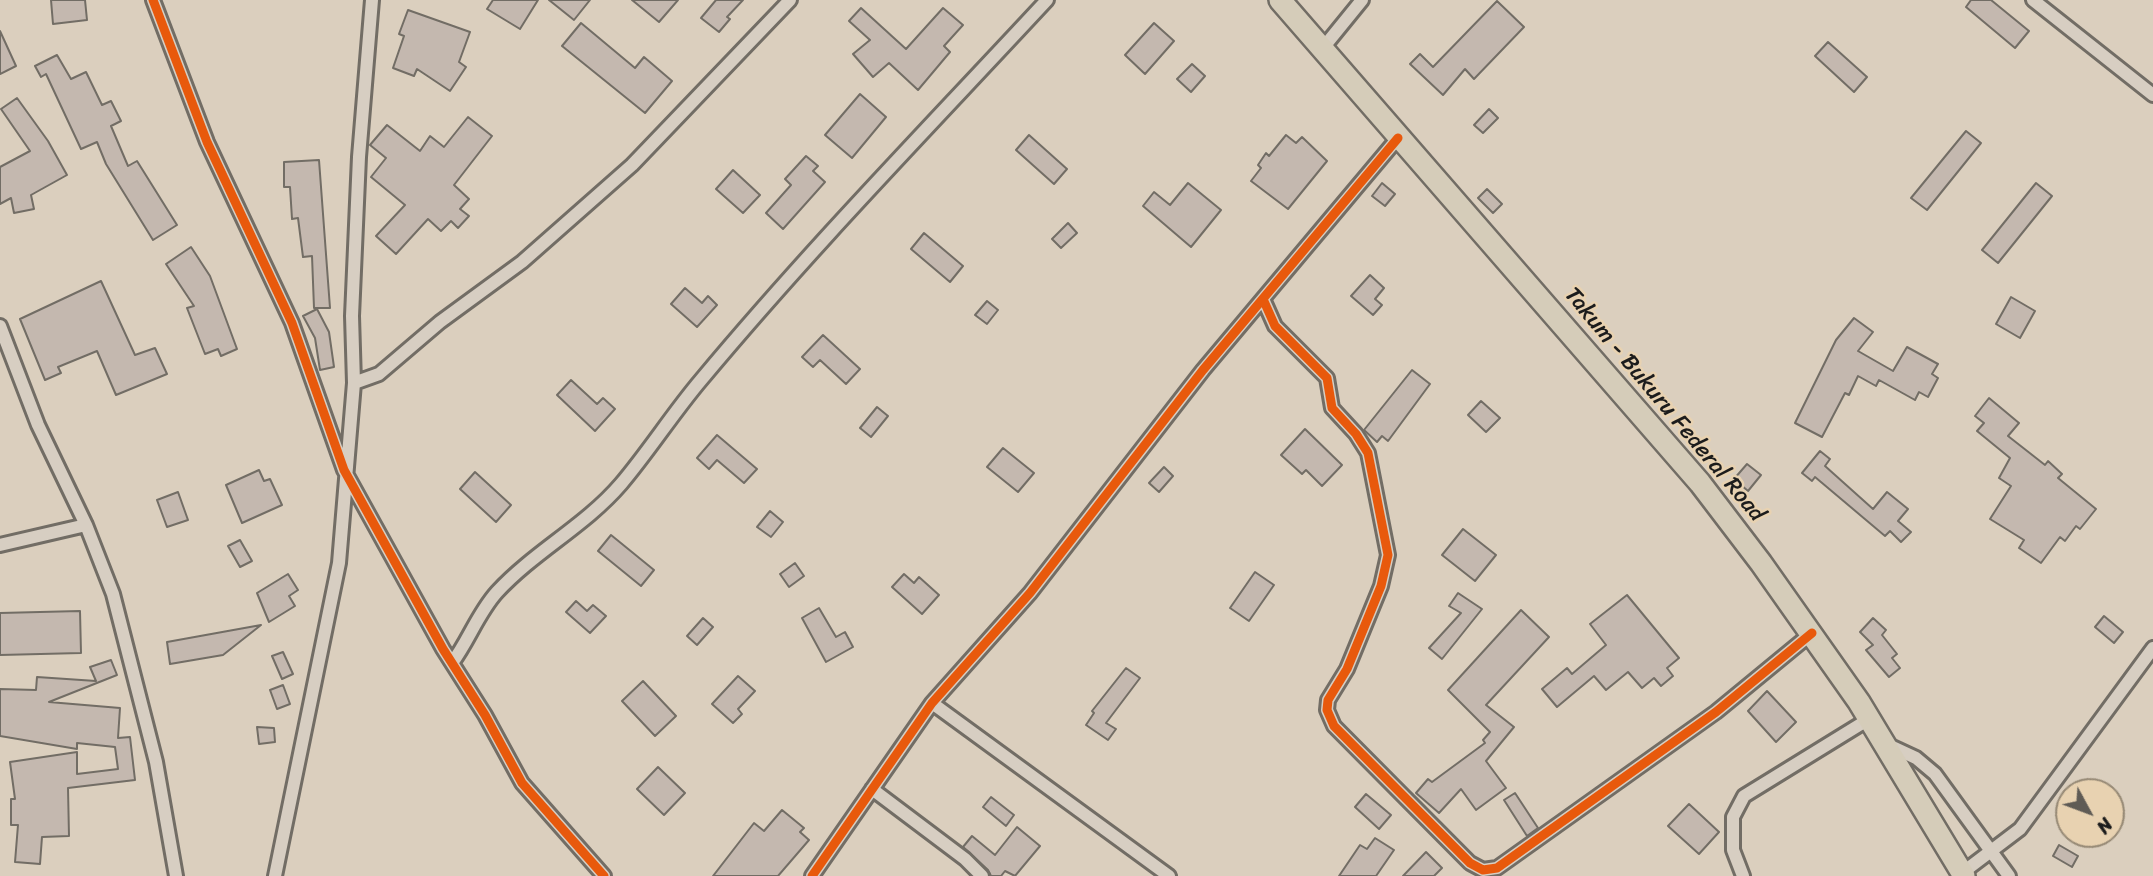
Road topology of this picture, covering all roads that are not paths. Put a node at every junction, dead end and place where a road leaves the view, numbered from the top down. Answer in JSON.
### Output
{"nodes":[{"id":1,"x":153,"y":0,"type":"edge"},
{"id":2,"x":372,"y":0,"type":"edge"},
{"id":3,"x":790,"y":0,"type":"edge"},
{"id":4,"x":1047,"y":0,"type":"edge"},
{"id":5,"x":1280,"y":0,"type":"edge"},
{"id":6,"x":1362,"y":0,"type":"edge"},
{"id":7,"x":2033,"y":0,"type":"edge"},
{"id":8,"x":1323,"y":48,"type":"junction"},
{"id":9,"x":2153,"y":94,"type":"edge"},
{"id":10,"x":1398,"y":138,"type":"junction"},
{"id":11,"x":1263,"y":299,"type":"junction"},
{"id":12,"x":0,"y":326,"type":"edge"},
{"id":13,"x":354,"y":383,"type":"junction"},
{"id":14,"x":344,"y":470,"type":"junction"},
{"id":15,"x":86,"y":525,"type":"junction"},
{"id":16,"x":0,"y":545,"type":"edge"},
{"id":17,"x":1812,"y":634,"type":"junction"},
{"id":18,"x":2153,"y":648,"type":"edge"},
{"id":19,"x":452,"y":663,"type":"junction"},
{"id":20,"x":932,"y":703,"type":"junction"},
{"id":21,"x":1869,"y":719,"type":"junction"},
{"id":22,"x":1884,"y":744,"type":"junction"},
{"id":23,"x":872,"y":789,"type":"junction"},
{"id":24,"x":1993,"y":851,"type":"junction"},
{"id":25,"x":1963,"y":874,"type":"edge"},
{"id":26,"x":176,"y":876,"type":"edge"},
{"id":27,"x":275,"y":876,"type":"edge"},
{"id":28,"x":604,"y":876,"type":"edge"},
{"id":29,"x":812,"y":876,"type":"edge"},
{"id":30,"x":982,"y":876,"type":"edge"},
{"id":31,"x":1169,"y":876,"type":"edge"},
{"id":32,"x":1743,"y":876,"type":"edge"},
{"id":33,"x":2009,"y":876,"type":"edge"}],
"edges":[{"from":1,"to":14,"type":"street"},
{"from":2,"to":13,"type":"street"},
{"from":3,"to":13,"type":"street"},
{"from":4,"to":19,"type":"street"},
{"from":5,"to":8,"type":"main road","name":"Takum - Bukuru Federal Road"},
{"from":6,"to":8,"type":"street"},
{"from":7,"to":9,"type":"street"},
{"from":8,"to":10,"type":"main road","name":"Takum - Bukuru Federal Road"},
{"from":10,"to":11,"type":"street"},
{"from":10,"to":17,"type":"main road","name":"Takum - Bukuru Federal Road"},
{"from":11,"to":17,"type":"street"},
{"from":11,"to":20,"type":"street"},
{"from":12,"to":15,"type":"street"},
{"from":13,"to":14,"type":"street"},
{"from":14,"to":19,"type":"street"},
{"from":14,"to":27,"type":"street"},
{"from":15,"to":16,"type":"street"},
{"from":15,"to":26,"type":"street"},
{"from":17,"to":21,"type":"main road","name":"Takum - Bukuru Federal Road"},
{"from":18,"to":24,"type":"street"},
{"from":19,"to":28,"type":"street"},
{"from":20,"to":23,"type":"street"},
{"from":20,"to":31,"type":"street"},
{"from":21,"to":22,"type":"main road","name":"Takum - Bukuru Federal Road"},
{"from":21,"to":32,"type":"street"},
{"from":22,"to":24,"type":"street"},
{"from":22,"to":25,"type":"main road","name":"Takum - Bukuru Federal Road"},
{"from":23,"to":29,"type":"street"},
{"from":23,"to":30,"type":"street"},
{"from":24,"to":25,"type":"street"},
{"from":24,"to":33,"type":"street"}]}
